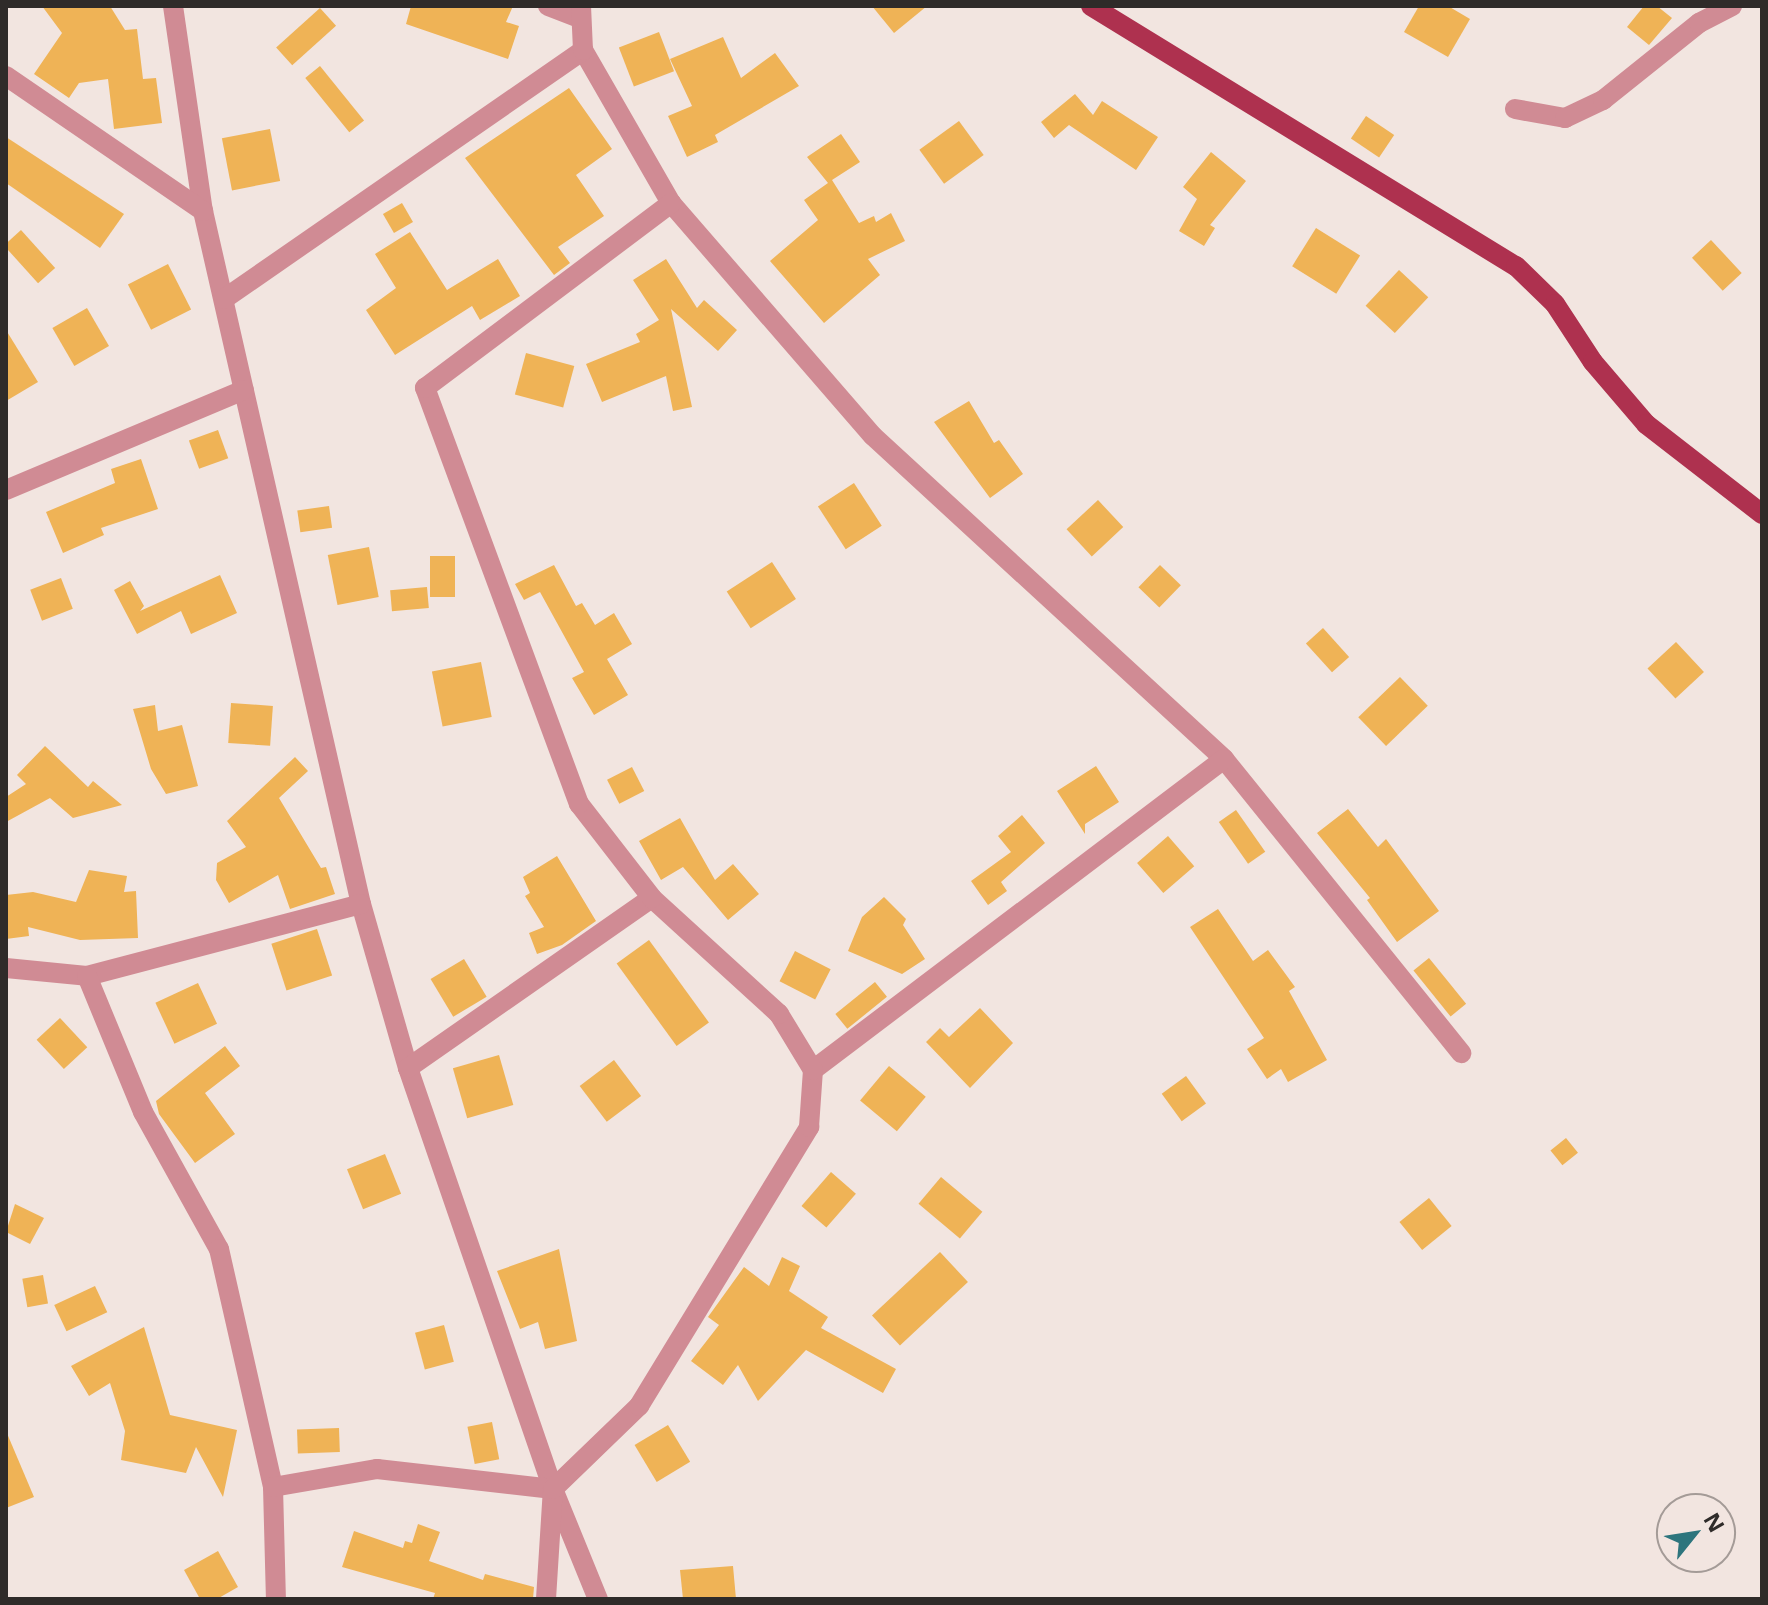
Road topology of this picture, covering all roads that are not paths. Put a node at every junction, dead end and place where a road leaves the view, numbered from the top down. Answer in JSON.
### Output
{"nodes":[{"id":1,"x":173,"y":6,"type":"edge"},
{"id":2,"x":548,"y":6,"type":"edge"},
{"id":3,"x":1091,"y":6,"type":"edge"},
{"id":4,"x":1732,"y":6,"type":"edge"},
{"id":5,"x":581,"y":12,"type":"edge"},
{"id":6,"x":583,"y":50,"type":"junction"},
{"id":7,"x":6,"y":76,"type":"edge"},
{"id":8,"x":1515,"y":109,"type":"dead end"},
{"id":9,"x":671,"y":203,"type":"junction"},
{"id":10,"x":203,"y":211,"type":"junction"},
{"id":11,"x":224,"y":299,"type":"junction"},
{"id":12,"x":244,"y":390,"type":"junction"},
{"id":13,"x":6,"y":490,"type":"edge"},
{"id":14,"x":1762,"y":514,"type":"edge"},
{"id":15,"x":1224,"y":759,"type":"junction"},
{"id":16,"x":652,"y":898,"type":"junction"},
{"id":17,"x":361,"y":904,"type":"junction"},
{"id":18,"x":6,"y":968,"type":"edge"},
{"id":19,"x":87,"y":976,"type":"junction"},
{"id":20,"x":1461,"y":1053,"type":"dead end"},
{"id":21,"x":408,"y":1068,"type":"junction"},
{"id":22,"x":813,"y":1070,"type":"junction"},
{"id":23,"x":273,"y":1487,"type":"junction"},
{"id":24,"x":553,"y":1489,"type":"junction"},
{"id":25,"x":276,"y":1599,"type":"edge"},
{"id":26,"x":546,"y":1599,"type":"edge"},
{"id":27,"x":598,"y":1599,"type":"edge"}],
"edges":[{"from":1,"to":10,"type":"street"},
{"from":2,"to":5,"type":"street"},
{"from":3,"to":14,"type":"main road"},
{"from":4,"to":8,"type":"street"},
{"from":5,"to":6,"type":"street"},
{"from":6,"to":9,"type":"street"},
{"from":6,"to":11,"type":"street"},
{"from":7,"to":10,"type":"street"},
{"from":9,"to":15,"type":"street"},
{"from":9,"to":16,"type":"street"},
{"from":10,"to":11,"type":"street"},
{"from":11,"to":12,"type":"street"},
{"from":12,"to":13,"type":"street"},
{"from":12,"to":17,"type":"street"},
{"from":15,"to":20,"type":"street"},
{"from":15,"to":22,"type":"street"},
{"from":16,"to":21,"type":"street"},
{"from":16,"to":22,"type":"street"},
{"from":17,"to":19,"type":"street"},
{"from":17,"to":21,"type":"street"},
{"from":18,"to":19,"type":"street"},
{"from":19,"to":23,"type":"street"},
{"from":21,"to":24,"type":"street"},
{"from":22,"to":24,"type":"street"},
{"from":23,"to":24,"type":"street"},
{"from":23,"to":25,"type":"street"},
{"from":24,"to":26,"type":"street"},
{"from":24,"to":27,"type":"street"}]}
